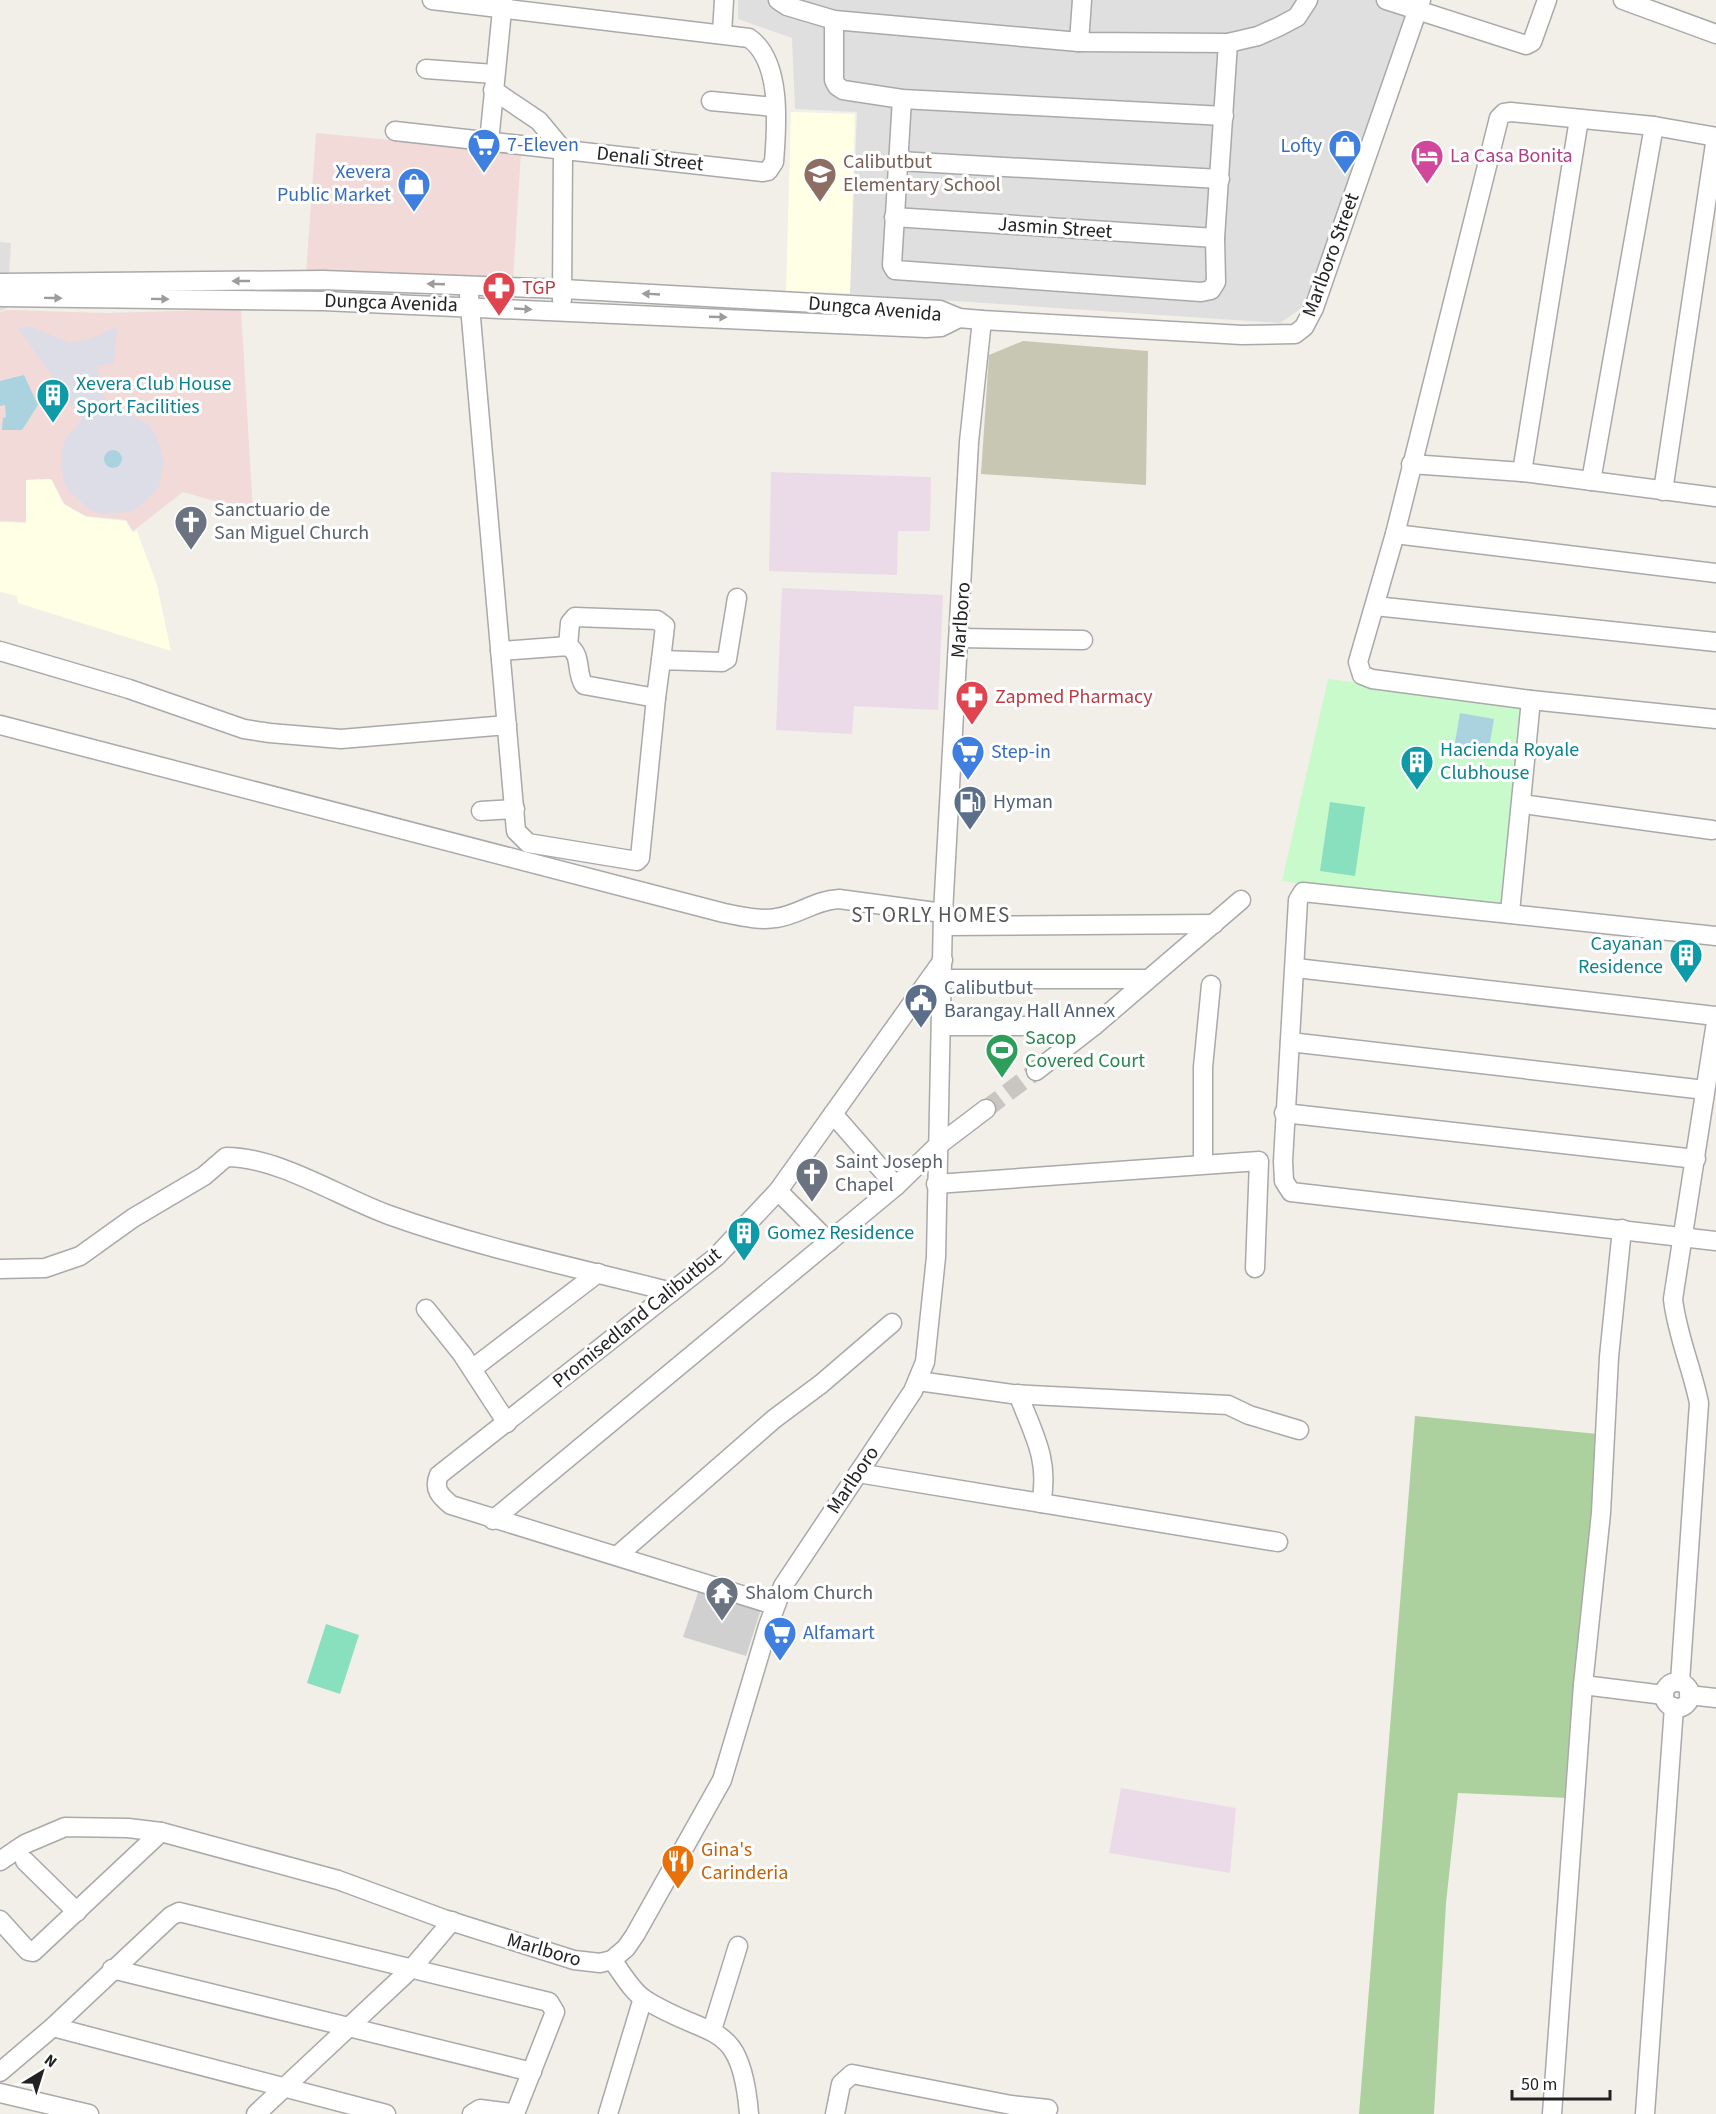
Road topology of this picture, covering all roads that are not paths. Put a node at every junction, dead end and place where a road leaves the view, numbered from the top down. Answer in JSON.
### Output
{"nodes":[{"id":1,"x":432,"y":0,"type":"edge"},
{"id":2,"x":724,"y":0,"type":"edge"},
{"id":3,"x":778,"y":0,"type":"edge"},
{"id":4,"x":1082,"y":0,"type":"edge"},
{"id":5,"x":1308,"y":0,"type":"edge"},
{"id":6,"x":1386,"y":0,"type":"edge"},
{"id":7,"x":1547,"y":0,"type":"edge"},
{"id":8,"x":1623,"y":0,"type":"edge"},
{"id":9,"x":503,"y":4,"type":"edge"},
{"id":10,"x":1419,"y":5,"type":"edge"},
{"id":11,"x":834,"y":20,"type":"junction"},
{"id":12,"x":722,"y":33,"type":"junction"},
{"id":13,"x":1716,"y":34,"type":"edge"},
{"id":14,"x":1079,"y":42,"type":"junction"},
{"id":15,"x":1228,"y":43,"type":"junction"},
{"id":16,"x":426,"y":69,"type":"dead end"},
{"id":17,"x":494,"y":82,"type":"junction"},
{"id":18,"x":902,"y":99,"type":"junction"},
{"id":19,"x":711,"y":101,"type":"dead end"},
{"id":20,"x":774,"y":107,"type":"junction"},
{"id":21,"x":1224,"y":116,"type":"junction"},
{"id":22,"x":1579,"y":118,"type":"junction"},
{"id":23,"x":1654,"y":126,"type":"junction"},
{"id":24,"x":395,"y":131,"type":"dead end"},
{"id":25,"x":1716,"y":137,"type":"edge"},
{"id":26,"x":489,"y":142,"type":"junction"},
{"id":27,"x":563,"y":150,"type":"junction"},
{"id":28,"x":899,"y":161,"type":"junction"},
{"id":29,"x":1220,"y":178,"type":"junction"},
{"id":30,"x":894,"y":218,"type":"junction"},
{"id":31,"x":1215,"y":238,"type":"junction"},
{"id":32,"x":0,"y":283,"type":"edge"},
{"id":33,"x":467,"y":285,"type":"junction"},
{"id":34,"x":563,"y":289,"type":"junction"},
{"id":35,"x":0,"y":297,"type":"edge"},
{"id":36,"x":471,"y":306,"type":"junction"},
{"id":37,"x":562,"y":311,"type":"junction"},
{"id":38,"x":959,"y":318,"type":"junction"},
{"id":39,"x":982,"y":320,"type":"junction"},
{"id":40,"x":1411,"y":464,"type":"junction"},
{"id":41,"x":1522,"y":472,"type":"junction"},
{"id":42,"x":1591,"y":481,"type":"junction"},
{"id":43,"x":1664,"y":491,"type":"junction"},
{"id":44,"x":1716,"y":497,"type":"edge"},
{"id":45,"x":1395,"y":534,"type":"junction"},
{"id":46,"x":1716,"y":573,"type":"edge"},
{"id":47,"x":737,"y":598,"type":"dead end"},
{"id":48,"x":1375,"y":606,"type":"junction"},
{"id":49,"x":960,"y":638,"type":"junction"},
{"id":50,"x":1083,"y":640,"type":"dead end"},
{"id":51,"x":1716,"y":642,"type":"edge"},
{"id":52,"x":568,"y":646,"type":"junction"},
{"id":53,"x":0,"y":651,"type":"edge"},
{"id":54,"x":500,"y":651,"type":"junction"},
{"id":55,"x":661,"y":660,"type":"junction"},
{"id":56,"x":656,"y":698,"type":"junction"},
{"id":57,"x":1531,"y":700,"type":"junction"},
{"id":58,"x":1716,"y":719,"type":"edge"},
{"id":59,"x":0,"y":725,"type":"edge"},
{"id":60,"x":507,"y":725,"type":"junction"},
{"id":61,"x":1522,"y":804,"type":"junction"},
{"id":62,"x":515,"y":809,"type":"junction"},
{"id":63,"x":481,"y":811,"type":"dead end"},
{"id":64,"x":1715,"y":831,"type":"edge"},
{"id":65,"x":1241,"y":900,"type":"dead end"},
{"id":66,"x":1510,"y":912,"type":"junction"},
{"id":67,"x":943,"y":920,"type":"junction"},
{"id":68,"x":1214,"y":924,"type":"junction"},
{"id":69,"x":1716,"y":936,"type":"edge"},
{"id":70,"x":943,"y":960,"type":"junction"},
{"id":71,"x":1296,"y":968,"type":"junction"},
{"id":72,"x":1148,"y":978,"type":"junction"},
{"id":73,"x":942,"y":979,"type":"junction"},
{"id":74,"x":1211,"y":985,"type":"dead end"},
{"id":75,"x":1716,"y":1016,"type":"edge"},
{"id":76,"x":1716,"y":1022,"type":"edge"},
{"id":77,"x":942,"y":1026,"type":"junction"},
{"id":78,"x":1094,"y":1026,"type":"junction"},
{"id":79,"x":1290,"y":1042,"type":"junction"},
{"id":80,"x":1036,"y":1071,"type":"tunnel mouth"},
{"id":81,"x":1705,"y":1090,"type":"junction"},
{"id":82,"x":986,"y":1109,"type":"tunnel mouth"},
{"id":83,"x":1284,"y":1113,"type":"junction"},
{"id":84,"x":832,"y":1114,"type":"junction"},
{"id":85,"x":936,"y":1147,"type":"junction"},
{"id":86,"x":1696,"y":1160,"type":"junction"},
{"id":87,"x":1203,"y":1164,"type":"junction"},
{"id":88,"x":936,"y":1184,"type":"junction"},
{"id":89,"x":897,"y":1186,"type":"junction"},
{"id":90,"x":778,"y":1191,"type":"junction"},
{"id":91,"x":1622,"y":1230,"type":"junction"},
{"id":92,"x":1681,"y":1238,"type":"junction"},
{"id":93,"x":1716,"y":1241,"type":"edge"},
{"id":94,"x":829,"y":1242,"type":"junction"},
{"id":95,"x":1255,"y":1268,"type":"dead end"},
{"id":96,"x":0,"y":1269,"type":"edge"},
{"id":97,"x":598,"y":1273,"type":"junction"},
{"id":98,"x":672,"y":1292,"type":"junction"},
{"id":99,"x":426,"y":1309,"type":"dead end"},
{"id":100,"x":892,"y":1323,"type":"dead end"},
{"id":101,"x":472,"y":1369,"type":"junction"},
{"id":102,"x":918,"y":1381,"type":"junction"},
{"id":103,"x":1018,"y":1394,"type":"junction"},
{"id":104,"x":507,"y":1423,"type":"junction"},
{"id":105,"x":1299,"y":1430,"type":"dead end"},
{"id":106,"x":858,"y":1473,"type":"junction"},
{"id":107,"x":1041,"y":1503,"type":"junction"},
{"id":108,"x":493,"y":1520,"type":"junction"},
{"id":109,"x":1278,"y":1542,"type":"dead end"},
{"id":110,"x":617,"y":1556,"type":"junction"},
{"id":111,"x":774,"y":1605,"type":"junction"},
{"id":112,"x":1583,"y":1685,"type":"junction"},
{"id":113,"x":1685,"y":1689,"type":"junction"},
{"id":114,"x":1716,"y":1698,"type":"edge"},
{"id":115,"x":1669,"y":1701,"type":"junction"},
{"id":116,"x":161,"y":1832,"type":"junction"},
{"id":117,"x":0,"y":1861,"type":"edge"},
{"id":118,"x":25,"y":1861,"type":"dead end"},
{"id":119,"x":77,"y":1912,"type":"junction"},
{"id":120,"x":0,"y":1920,"type":"edge"},
{"id":121,"x":452,"y":1921,"type":"junction"},
{"id":122,"x":738,"y":1946,"type":"dead end"},
{"id":123,"x":612,"y":1960,"type":"junction"},
{"id":124,"x":413,"y":1967,"type":"junction"},
{"id":125,"x":112,"y":1969,"type":"junction"},
{"id":126,"x":644,"y":1998,"type":"junction"},
{"id":127,"x":53,"y":2027,"type":"junction"},
{"id":128,"x":348,"y":2028,"type":"junction"},
{"id":129,"x":712,"y":2030,"type":"junction"},
{"id":130,"x":0,"y":2072,"type":"edge"},
{"id":131,"x":532,"y":2072,"type":"junction"},
{"id":132,"x":283,"y":2088,"type":"junction"},
{"id":133,"x":0,"y":2092,"type":"edge"},
{"id":134,"x":1048,"y":2109,"type":"dead end"},
{"id":135,"x":85,"y":2114,"type":"edge"},
{"id":136,"x":256,"y":2114,"type":"edge"},
{"id":137,"x":386,"y":2114,"type":"edge"},
{"id":138,"x":472,"y":2114,"type":"edge"},
{"id":139,"x":608,"y":2114,"type":"edge"},
{"id":140,"x":749,"y":2114,"type":"edge"},
{"id":141,"x":835,"y":2114,"type":"edge"},
{"id":142,"x":1552,"y":2114,"type":"edge"},
{"id":143,"x":1644,"y":2114,"type":"edge"}],
"edges":[{"from":1,"to":9,"type":"street"},
{"from":2,"to":12,"type":"street"},
{"from":3,"to":11,"type":"street"},
{"from":4,"to":14,"type":"street"},
{"from":5,"to":15,"type":"street"},
{"from":6,"to":10,"type":"street"},
{"from":7,"to":10,"type":"street"},
{"from":8,"to":13,"type":"street"},
{"from":9,"to":12,"type":"street"},
{"from":9,"to":17,"type":"street"},
{"from":10,"to":39,"type":"street","name":"Marlboro Street"},
{"from":11,"to":14,"type":"street"},
{"from":11,"to":18,"type":"street"},
{"from":12,"to":20,"type":"street"},
{"from":14,"to":15,"type":"street"},
{"from":15,"to":21,"type":"street"},
{"from":16,"to":17,"type":"street"},
{"from":17,"to":26,"type":"street"},
{"from":17,"to":27,"type":"street"},
{"from":18,"to":21,"type":"street"},
{"from":18,"to":28,"type":"street"},
{"from":19,"to":20,"type":"street"},
{"from":20,"to":27,"type":"street","name":"Denali Street"},
{"from":21,"to":29,"type":"street"},
{"from":22,"to":23,"type":"street"},
{"from":22,"to":40,"type":"street"},
{"from":22,"to":41,"type":"street"},
{"from":23,"to":25,"type":"street"},
{"from":23,"to":42,"type":"street"},
{"from":24,"to":26,"type":"street","name":"Denali Street"},
{"from":25,"to":43,"type":"street"},
{"from":26,"to":27,"type":"street","name":"Denali Street"},
{"from":27,"to":34,"type":"street"},
{"from":28,"to":29,"type":"street"},
{"from":28,"to":30,"type":"street"},
{"from":29,"to":31,"type":"street"},
{"from":30,"to":31,"type":"street","name":"Jasmin Street"},
{"from":30,"to":31,"type":"street"},
{"from":33,"to":32,"type":"street","name":"Dungca Avenida","one_way":true},
{"from":33,"to":34,"type":"street","name":"Dungca Avenida"},
{"from":33,"to":36,"type":"street"},
{"from":34,"to":37,"type":"street"},
{"from":38,"to":34,"type":"street","name":"Dungca Avenida","one_way":true},
{"from":35,"to":36,"type":"street","name":"Dungca Avenida","one_way":true},
{"from":36,"to":37,"type":"street","name":"Dungca Avenida","one_way":true},
{"from":36,"to":54,"type":"street"},
{"from":37,"to":38,"type":"street","name":"Dungca Avenida","one_way":true},
{"from":38,"to":39,"type":"street","name":"Dungca Avenida"},
{"from":39,"to":49,"type":"street","name":"Marlboro"},
{"from":40,"to":41,"type":"street"},
{"from":40,"to":45,"type":"street"},
{"from":41,"to":42,"type":"street"},
{"from":42,"to":43,"type":"street"},
{"from":43,"to":44,"type":"street"},
{"from":45,"to":46,"type":"street"},
{"from":45,"to":48,"type":"street"},
{"from":47,"to":55,"type":"street"},
{"from":48,"to":51,"type":"street"},
{"from":48,"to":57,"type":"street"},
{"from":49,"to":50,"type":"street"},
{"from":49,"to":67,"type":"street","name":"Marlboro"},
{"from":52,"to":54,"type":"street"},
{"from":52,"to":55,"type":"street"},
{"from":52,"to":56,"type":"street"},
{"from":53,"to":60,"type":"street"},
{"from":54,"to":60,"type":"street"},
{"from":55,"to":56,"type":"street"},
{"from":56,"to":62,"type":"street"},
{"from":57,"to":58,"type":"street"},
{"from":57,"to":61,"type":"street"},
{"from":59,"to":67,"type":"street"},
{"from":60,"to":62,"type":"street"},
{"from":61,"to":64,"type":"street"},
{"from":61,"to":66,"type":"street"},
{"from":62,"to":63,"type":"street"},
{"from":65,"to":68,"type":"street"},
{"from":66,"to":69,"type":"street"},
{"from":66,"to":71,"type":"street"},
{"from":67,"to":68,"type":"street"},
{"from":67,"to":70,"type":"street","name":"Marlboro"},
{"from":68,"to":72,"type":"street"},
{"from":70,"to":73,"type":"street","name":"Marlboro"},
{"from":70,"to":84,"type":"street","name":"Promisedland Calibutbut"},
{"from":71,"to":75,"type":"street"},
{"from":71,"to":79,"type":"street"},
{"from":72,"to":73,"type":"street"},
{"from":72,"to":78,"type":"street"},
{"from":73,"to":77,"type":"street","name":"Marlboro"},
{"from":74,"to":87,"type":"street"},
{"from":76,"to":81,"type":"street"},
{"from":77,"to":78,"type":"street"},
{"from":77,"to":85,"type":"street","name":"Marlboro"},
{"from":78,"to":80,"type":"street"},
{"from":79,"to":81,"type":"street"},
{"from":79,"to":83,"type":"street"},
{"from":81,"to":86,"type":"street"},
{"from":82,"to":85,"type":"street"},
{"from":83,"to":86,"type":"street"},
{"from":83,"to":91,"type":"street"},
{"from":84,"to":89,"type":"street"},
{"from":84,"to":90,"type":"street","name":"Promisedland Calibutbut"},
{"from":85,"to":88,"type":"street","name":"Marlboro"},
{"from":85,"to":89,"type":"street"},
{"from":86,"to":92,"type":"street"},
{"from":87,"to":88,"type":"street"},
{"from":87,"to":95,"type":"street"},
{"from":88,"to":102,"type":"street","name":"Marlboro"},
{"from":89,"to":94,"type":"street"},
{"from":90,"to":94,"type":"street"},
{"from":90,"to":98,"type":"street","name":"Promisedland Calibutbut"},
{"from":91,"to":92,"type":"street"},
{"from":91,"to":112,"type":"street"},
{"from":92,"to":93,"type":"street"},
{"from":92,"to":113,"type":"street"},
{"from":94,"to":108,"type":"street"},
{"from":96,"to":97,"type":"street"},
{"from":97,"to":98,"type":"street"},
{"from":97,"to":101,"type":"street"},
{"from":98,"to":104,"type":"street","name":"Promisedland Calibutbut"},
{"from":99,"to":101,"type":"street"},
{"from":100,"to":110,"type":"street"},
{"from":101,"to":104,"type":"street"},
{"from":102,"to":103,"type":"street"},
{"from":102,"to":106,"type":"street","name":"Marlboro"},
{"from":103,"to":105,"type":"street"},
{"from":103,"to":107,"type":"street"},
{"from":104,"to":108,"type":"street","name":"Promisedland Calibutbut"},
{"from":106,"to":107,"type":"street"},
{"from":106,"to":111,"type":"street","name":"Marlboro"},
{"from":107,"to":109,"type":"street"},
{"from":108,"to":110,"type":"street","name":"Promisedland Calibutbut"},
{"from":110,"to":111,"type":"street","name":"Promisedland Calibutbut"},
{"from":111,"to":123,"type":"street","name":"Marlboro"},
{"from":112,"to":115,"type":"street"},
{"from":112,"to":142,"type":"street"},
{"from":113,"to":114,"type":"street"},
{"from":113,"to":115,"type":"street"},
{"from":115,"to":143,"type":"street"},
{"from":116,"to":117,"type":"street","name":"Marlboro"},
{"from":116,"to":119,"type":"street"},
{"from":116,"to":121,"type":"street","name":"Marlboro"},
{"from":118,"to":119,"type":"street"},
{"from":119,"to":120,"type":"street"},
{"from":121,"to":123,"type":"street","name":"Marlboro"},
{"from":121,"to":124,"type":"street"},
{"from":122,"to":129,"type":"street"},
{"from":123,"to":126,"type":"street"},
{"from":124,"to":125,"type":"street"},
{"from":124,"to":128,"type":"street"},
{"from":124,"to":131,"type":"street"},
{"from":125,"to":127,"type":"street"},
{"from":125,"to":128,"type":"street"},
{"from":126,"to":129,"type":"street"},
{"from":126,"to":139,"type":"street"},
{"from":127,"to":130,"type":"street"},
{"from":127,"to":132,"type":"street"},
{"from":128,"to":131,"type":"street"},
{"from":128,"to":132,"type":"street"},
{"from":129,"to":140,"type":"street"},
{"from":131,"to":138,"type":"street"},
{"from":132,"to":136,"type":"street"},
{"from":132,"to":137,"type":"street"},
{"from":133,"to":135,"type":"street"},
{"from":134,"to":141,"type":"street"}]}
